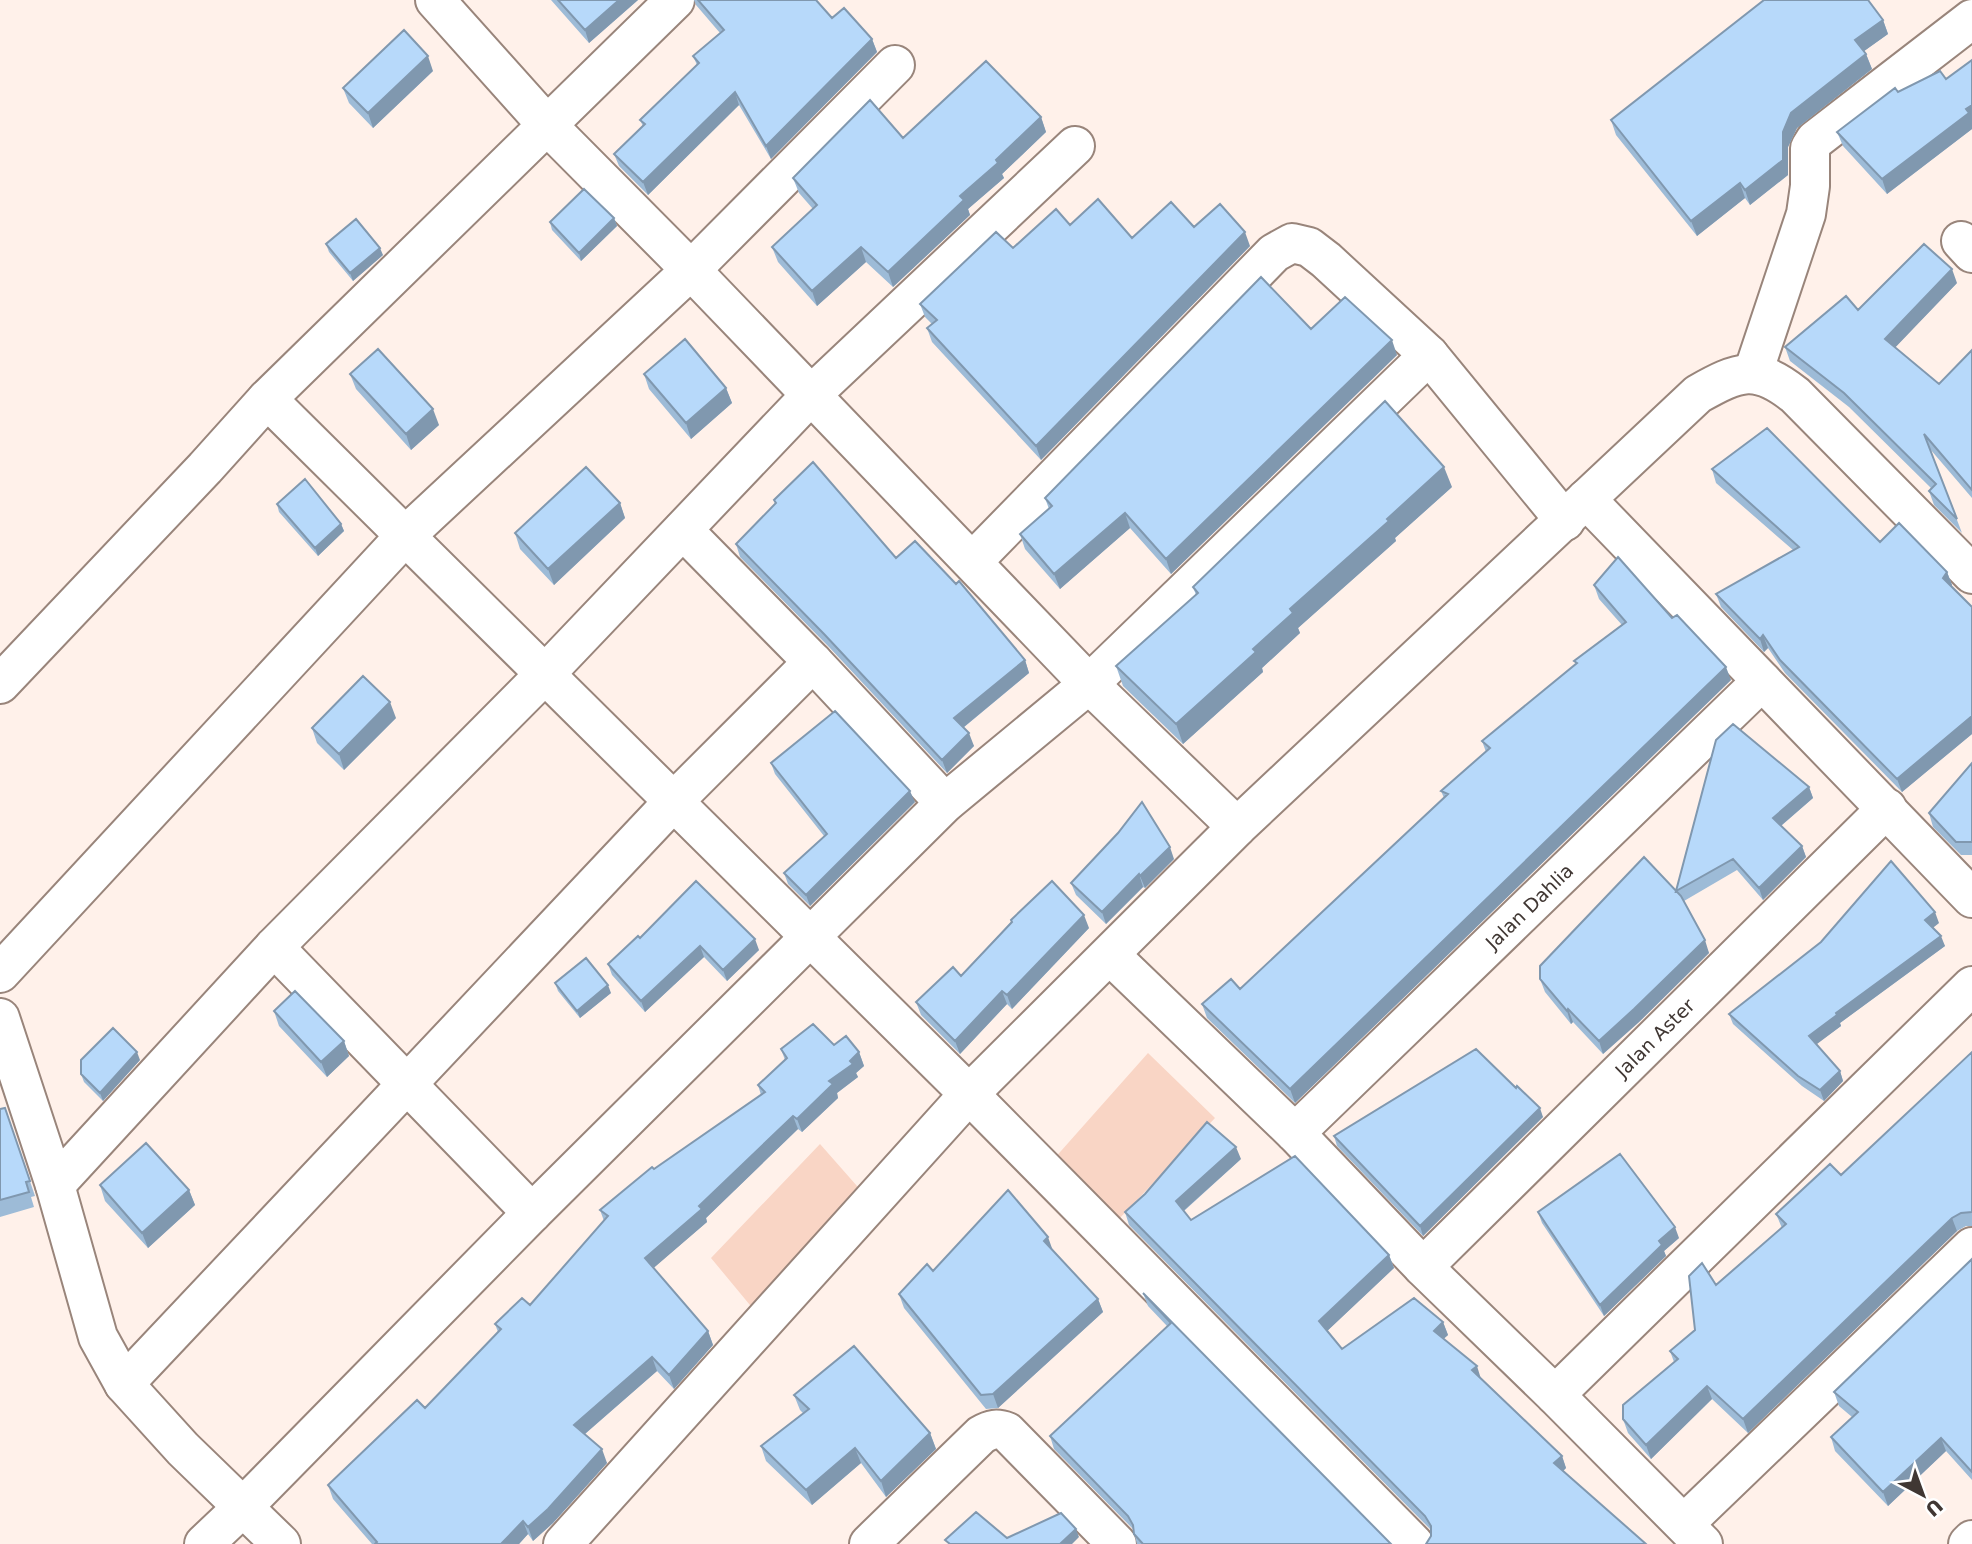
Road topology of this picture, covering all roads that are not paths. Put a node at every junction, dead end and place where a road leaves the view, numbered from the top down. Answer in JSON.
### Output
{"nodes":[{"id":1,"x":435,"y":0,"type":"edge"},
{"id":2,"x":675,"y":0,"type":"edge"},
{"id":3,"x":1972,"y":19,"type":"edge"},
{"id":4,"x":895,"y":65,"type":"dead end"},
{"id":5,"x":547,"y":125,"type":"junction"},
{"id":6,"x":1074,"y":146,"type":"dead end"},
{"id":7,"x":691,"y":270,"type":"junction"},
{"id":8,"x":1429,"y":355,"type":"junction"},
{"id":9,"x":1753,"y":373,"type":"junction"},
{"id":10,"x":811,"y":395,"type":"junction"},
{"id":11,"x":267,"y":399,"type":"junction"},
{"id":12,"x":1575,"y":510,"type":"junction"},
{"id":13,"x":683,"y":530,"type":"junction"},
{"id":14,"x":405,"y":536,"type":"junction"},
{"id":15,"x":973,"y":561,"type":"junction"},
{"id":16,"x":1972,"y":574,"type":"edge"},
{"id":17,"x":813,"y":662,"type":"junction"},
{"id":18,"x":545,"y":674,"type":"junction"},
{"id":19,"x":1762,"y":681,"type":"junction"},
{"id":20,"x":0,"y":684,"type":"edge"},
{"id":21,"x":1089,"y":684,"type":"junction"},
{"id":22,"x":673,"y":803,"type":"junction"},
{"id":23,"x":944,"y":803,"type":"junction"},
{"id":24,"x":1887,"y":808,"type":"junction"},
{"id":25,"x":1237,"y":827,"type":"junction"},
{"id":26,"x":1972,"y":898,"type":"edge"},
{"id":27,"x":809,"y":936,"type":"junction"},
{"id":28,"x":274,"y":947,"type":"junction"},
{"id":29,"x":1110,"y":955,"type":"junction"},
{"id":30,"x":0,"y":973,"type":"edge"},
{"id":31,"x":1972,"y":986,"type":"edge"},
{"id":32,"x":0,"y":1018,"type":"edge"},
{"id":33,"x":408,"y":1083,"type":"junction"},
{"id":34,"x":969,"y":1094,"type":"junction"},
{"id":35,"x":1295,"y":1133,"type":"junction"},
{"id":36,"x":55,"y":1185,"type":"junction"},
{"id":37,"x":531,"y":1213,"type":"junction"},
{"id":38,"x":1972,"y":1247,"type":"edge"},
{"id":39,"x":1423,"y":1267,"type":"junction"},
{"id":40,"x":124,"y":1384,"type":"junction"},
{"id":41,"x":1555,"y":1395,"type":"junction"},
{"id":42,"x":242,"y":1508,"type":"junction"},
{"id":43,"x":1694,"y":1534,"type":"edge"},
{"id":44,"x":1972,"y":1540,"type":"edge"},
{"id":45,"x":204,"y":1544,"type":"edge"},
{"id":46,"x":281,"y":1544,"type":"edge"},
{"id":47,"x":563,"y":1544,"type":"edge"},
{"id":48,"x":869,"y":1544,"type":"edge"},
{"id":49,"x":1117,"y":1544,"type":"edge"},
{"id":50,"x":1414,"y":1544,"type":"edge"},
{"id":51,"x":1968,"y":1544,"type":"edge"}],
"edges":[{"from":1,"to":5,"type":"street"},
{"from":2,"to":5,"type":"street"},
{"from":3,"to":9,"type":"street"},
{"from":4,"to":7,"type":"street"},
{"from":5,"to":7,"type":"street"},
{"from":5,"to":11,"type":"street"},
{"from":6,"to":10,"type":"street"},
{"from":7,"to":10,"type":"street"},
{"from":7,"to":14,"type":"street"},
{"from":8,"to":12,"type":"street"},
{"from":8,"to":15,"type":"street"},
{"from":8,"to":21,"type":"street"},
{"from":9,"to":12,"type":"street"},
{"from":9,"to":16,"type":"street"},
{"from":10,"to":13,"type":"street"},
{"from":10,"to":15,"type":"street"},
{"from":11,"to":14,"type":"street"},
{"from":11,"to":20,"type":"street"},
{"from":12,"to":19,"type":"street"},
{"from":12,"to":25,"type":"street"},
{"from":13,"to":17,"type":"street"},
{"from":13,"to":18,"type":"street"},
{"from":14,"to":18,"type":"street"},
{"from":14,"to":30,"type":"street"},
{"from":15,"to":21,"type":"street"},
{"from":17,"to":22,"type":"street"},
{"from":17,"to":23,"type":"street"},
{"from":18,"to":22,"type":"street"},
{"from":18,"to":28,"type":"street"},
{"from":19,"to":24,"type":"street"},
{"from":19,"to":35,"type":"street","name":"Jalan Dahlia"},
{"from":21,"to":23,"type":"street"},
{"from":21,"to":25,"type":"street"},
{"from":22,"to":27,"type":"street"},
{"from":22,"to":33,"type":"street"},
{"from":23,"to":27,"type":"street"},
{"from":24,"to":26,"type":"street"},
{"from":24,"to":39,"type":"street","name":"Jalan Aster"},
{"from":25,"to":29,"type":"street"},
{"from":27,"to":34,"type":"street"},
{"from":27,"to":37,"type":"street"},
{"from":28,"to":33,"type":"street"},
{"from":28,"to":36,"type":"street"},
{"from":29,"to":34,"type":"street"},
{"from":29,"to":35,"type":"street"},
{"from":31,"to":41,"type":"street"},
{"from":32,"to":36,"type":"street"},
{"from":33,"to":37,"type":"street"},
{"from":33,"to":40,"type":"street"},
{"from":34,"to":47,"type":"street"},
{"from":34,"to":50,"type":"street"},
{"from":35,"to":39,"type":"street"},
{"from":36,"to":40,"type":"street"},
{"from":37,"to":42,"type":"street"},
{"from":38,"to":43,"type":"street"},
{"from":39,"to":41,"type":"street"},
{"from":40,"to":42,"type":"street"},
{"from":41,"to":43,"type":"street"},
{"from":42,"to":45,"type":"street"},
{"from":42,"to":46,"type":"street"},
{"from":44,"to":51,"type":"street"},
{"from":48,"to":49,"type":"street"}]}
